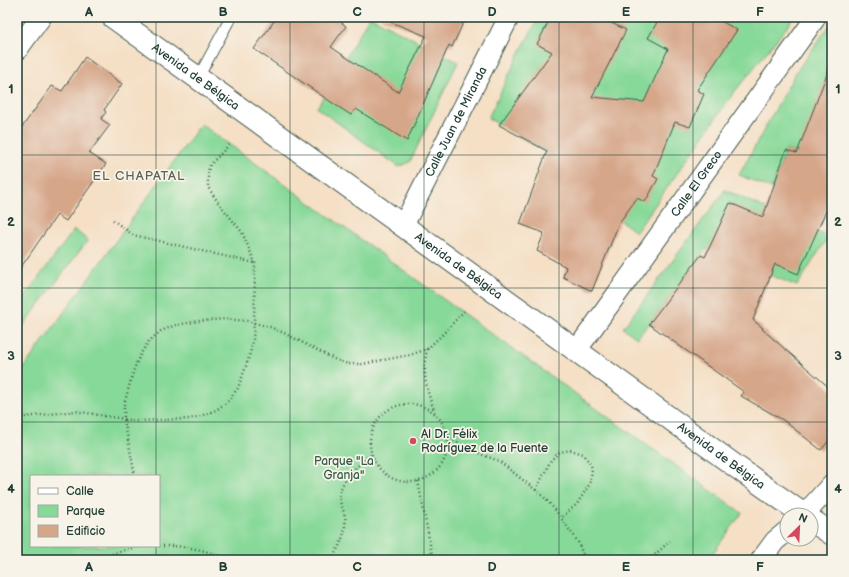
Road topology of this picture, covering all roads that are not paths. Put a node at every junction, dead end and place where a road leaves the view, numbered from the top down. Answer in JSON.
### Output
{"nodes":[{"id":1,"x":41,"y":17,"type":"edge"},
{"id":2,"x":113,"y":17,"type":"edge"},
{"id":3,"x":231,"y":17,"type":"edge"},
{"id":4,"x":509,"y":17,"type":"edge"},
{"id":5,"x":815,"y":17,"type":"edge"},
{"id":6,"x":17,"y":50,"type":"edge"},
{"id":7,"x":198,"y":78,"type":"junction"},
{"id":8,"x":403,"y":226,"type":"junction"},
{"id":9,"x":576,"y":351,"type":"junction"},
{"id":10,"x":832,"y":484,"type":"edge"},
{"id":11,"x":793,"y":507,"type":"edge"},
{"id":12,"x":811,"y":507,"type":"edge"},
{"id":13,"x":819,"y":525,"type":"edge"},
{"id":14,"x":832,"y":534,"type":"edge"},
{"id":15,"x":779,"y":538,"type":"edge"},
{"id":16,"x":761,"y":560,"type":"edge"}],
"edges":[{"from":1,"to":6,"type":"street"},
{"from":2,"to":7,"type":"street","name":"Avenida de Bélgica"},
{"from":3,"to":7,"type":"lane"},
{"from":4,"to":8,"type":"street","name":"Calle Juan de Miranda"},
{"from":5,"to":9,"type":"street","name":"Calle El Greco"},
{"from":7,"to":8,"type":"street","name":"Avenida de Bélgica"},
{"from":8,"to":9,"type":"street","name":"Avenida de Bélgica"},
{"from":9,"to":11,"type":"street","name":"Avenida de Bélgica"},
{"from":10,"to":12,"type":"street"},
{"from":13,"to":14,"type":"street"},
{"from":15,"to":16,"type":"street"}]}
